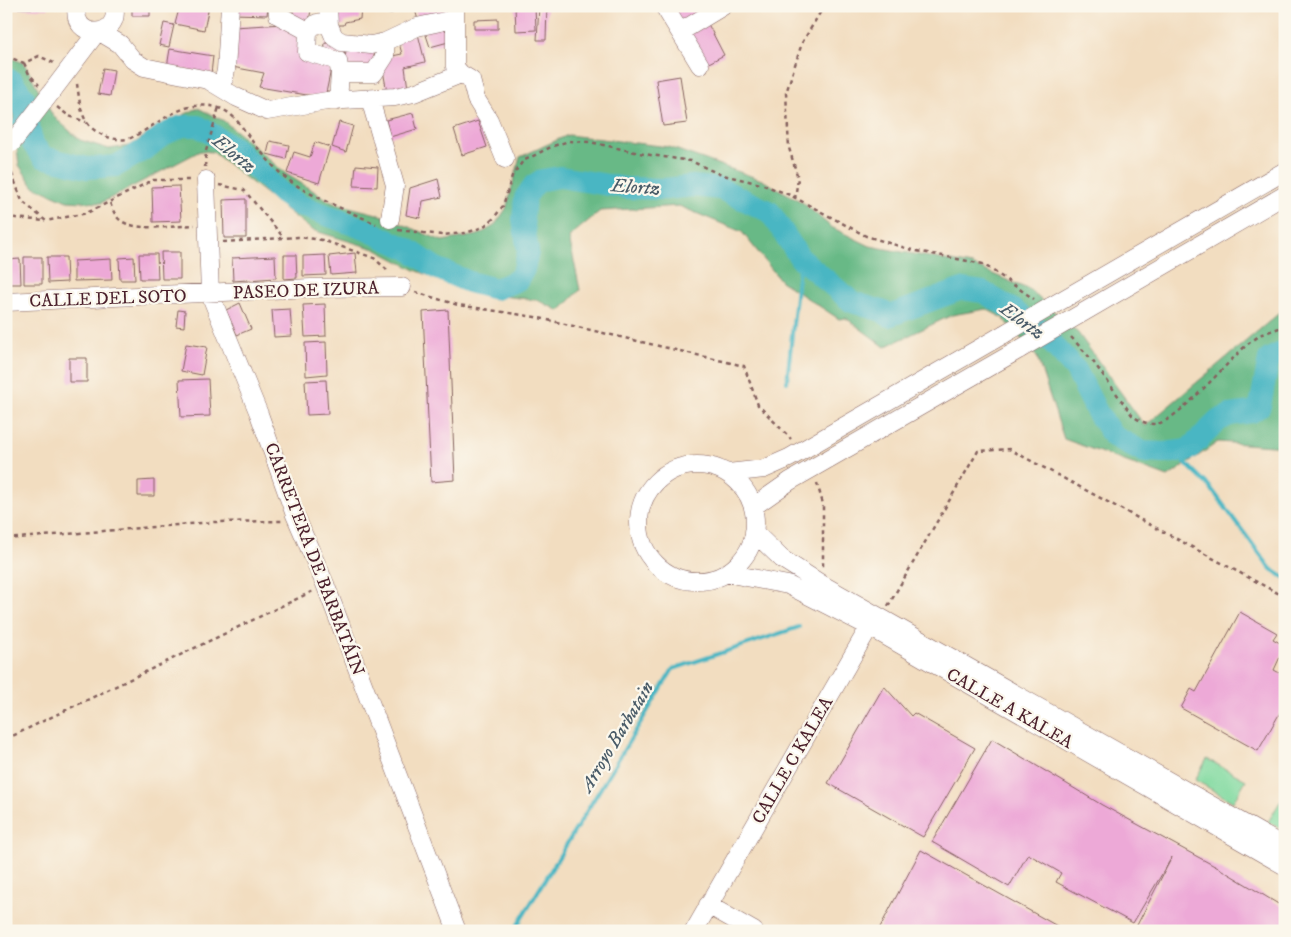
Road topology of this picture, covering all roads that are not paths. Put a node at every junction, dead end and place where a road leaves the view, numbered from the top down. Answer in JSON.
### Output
{"nodes":[{"id":1,"x":230,"y":6,"type":"edge"},
{"id":2,"x":277,"y":6,"type":"edge"},
{"id":3,"x":328,"y":6,"type":"edge"},
{"id":4,"x":664,"y":6,"type":"edge"},
{"id":5,"x":723,"y":6,"type":"edge"},
{"id":6,"x":76,"y":12,"type":"edge"},
{"id":7,"x":454,"y":12,"type":"edge"},
{"id":8,"x":114,"y":13,"type":"edge"},
{"id":9,"x":329,"y":25,"type":"junction"},
{"id":10,"x":308,"y":31,"type":"junction"},
{"id":11,"x":99,"y":32,"type":"junction"},
{"id":12,"x":680,"y":32,"type":"junction"},
{"id":13,"x":385,"y":42,"type":"junction"},
{"id":14,"x":120,"y":44,"type":"junction"},
{"id":15,"x":700,"y":65,"type":"dead end"},
{"id":16,"x":71,"y":66,"type":"junction"},
{"id":17,"x":340,"y":73,"type":"junction"},
{"id":18,"x":461,"y":74,"type":"junction"},
{"id":19,"x":222,"y":88,"type":"junction"},
{"id":20,"x":370,"y":99,"type":"junction"},
{"id":21,"x":338,"y":101,"type":"junction"},
{"id":22,"x":9,"y":147,"type":"edge"},
{"id":23,"x":505,"y":159,"type":"dead end"},
{"id":24,"x":1285,"y":171,"type":"edge"},
{"id":25,"x":206,"y":180,"type":"road end"},
{"id":26,"x":1285,"y":195,"type":"edge"},
{"id":27,"x":390,"y":225,"type":"road end"},
{"id":28,"x":396,"y":287,"type":"road end"},
{"id":29,"x":210,"y":294,"type":"junction"},
{"id":30,"x":6,"y":302,"type":"edge"},
{"id":31,"x":728,"y":473,"type":"junction"},
{"id":32,"x":753,"y":507,"type":"junction"},
{"id":33,"x":754,"y":532,"type":"junction"},
{"id":34,"x":726,"y":573,"type":"junction"},
{"id":35,"x":873,"y":621,"type":"junction"},
{"id":36,"x":1285,"y":848,"type":"edge"},
{"id":37,"x":1285,"y":866,"type":"edge"},
{"id":38,"x":708,"y":905,"type":"junction"},
{"id":39,"x":458,"y":931,"type":"edge"},
{"id":40,"x":694,"y":931,"type":"edge"},
{"id":41,"x":754,"y":931,"type":"edge"}],
"edges":[{"from":1,"to":19,"type":"street"},
{"from":2,"to":10,"type":"street"},
{"from":3,"to":9,"type":"street"},
{"from":4,"to":12,"type":"street"},
{"from":5,"to":12,"type":"street"},
{"from":6,"to":11,"type":"street"},
{"from":6,"to":16,"type":"street"},
{"from":7,"to":13,"type":"street"},
{"from":7,"to":18,"type":"street"},
{"from":8,"to":11,"type":"street"},
{"from":8,"to":14,"type":"street"},
{"from":9,"to":10,"type":"street"},
{"from":9,"to":13,"type":"street"},
{"from":10,"to":17,"type":"street"},
{"from":11,"to":14,"type":"street"},
{"from":11,"to":16,"type":"street"},
{"from":12,"to":15,"type":"street"},
{"from":13,"to":17,"type":"street"},
{"from":14,"to":19,"type":"street"},
{"from":16,"to":22,"type":"street","bridge":true},
{"from":17,"to":21,"type":"street"},
{"from":18,"to":20,"type":"street"},
{"from":18,"to":23,"type":"street"},
{"from":19,"to":21,"type":"street"},
{"from":20,"to":21,"type":"street"},
{"from":20,"to":27,"type":"street"},
{"from":24,"to":31,"type":"street","bridge":true},
{"from":25,"to":29,"type":"street","name":"CARRETERA DE BARBATÁIN"},
{"from":26,"to":32,"type":"street","bridge":true},
{"from":28,"to":29,"type":"street","name":"PASEO DE IZURA"},
{"from":29,"to":30,"type":"street","name":"CALLE DEL SOTO"},
{"from":29,"to":39,"type":"street","name":"CARRETERA DE BARBATÁIN"},
{"from":31,"to":32,"type":"street"},
{"from":31,"to":34,"type":"street"},
{"from":32,"to":33,"type":"street"},
{"from":33,"to":34,"type":"street"},
{"from":33,"to":35,"type":"street","name":"CALLE A KALEA"},
{"from":34,"to":35,"type":"street","name":"CALLE A KALEA"},
{"from":35,"to":36,"type":"street","name":"CALLE A KALEA"},
{"from":35,"to":37,"type":"street","name":"CALLE A KALEA"},
{"from":35,"to":38,"type":"street","name":"CALLE C KALEA"},
{"from":38,"to":40,"type":"street","name":"CALLE C KALEA"},
{"from":38,"to":41,"type":"street"}]}
